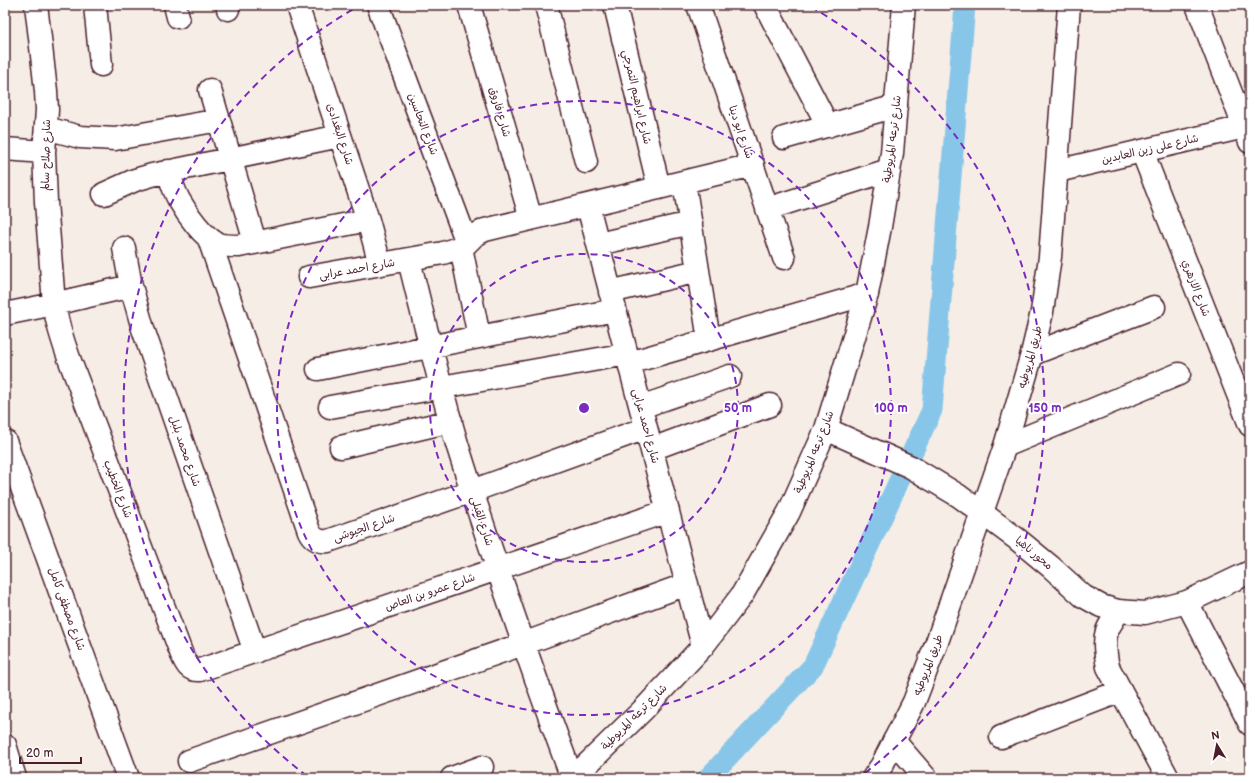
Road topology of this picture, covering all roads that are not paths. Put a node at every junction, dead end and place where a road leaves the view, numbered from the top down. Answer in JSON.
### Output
{"nodes":[{"id":1,"x":36,"y":5,"type":"edge"},
{"id":2,"x":95,"y":5,"type":"edge"},
{"id":3,"x":297,"y":5,"type":"edge"},
{"id":4,"x":378,"y":5,"type":"edge"},
{"id":5,"x":469,"y":5,"type":"edge"},
{"id":6,"x":546,"y":5,"type":"edge"},
{"id":7,"x":615,"y":5,"type":"edge"},
{"id":8,"x":698,"y":5,"type":"edge"},
{"id":9,"x":765,"y":5,"type":"edge"},
{"id":10,"x":904,"y":5,"type":"edge"},
{"id":11,"x":1069,"y":5,"type":"edge"},
{"id":12,"x":1197,"y":5,"type":"edge"},
{"id":13,"x":101,"y":65,"type":"dead end"},
{"id":14,"x":210,"y":90,"type":"dead end"},
{"id":15,"x":896,"y":106,"type":"junction"},
{"id":16,"x":219,"y":120,"type":"junction"},
{"id":17,"x":828,"y":126,"type":"junction"},
{"id":18,"x":46,"y":128,"type":"junction"},
{"id":19,"x":1247,"y":134,"type":"edge"},
{"id":20,"x":340,"y":136,"type":"junction"},
{"id":21,"x":784,"y":138,"type":"dead end"},
{"id":22,"x":5,"y":149,"type":"edge"},
{"id":23,"x":1142,"y":151,"type":"junction"},
{"id":24,"x":44,"y":152,"type":"junction"},
{"id":25,"x":230,"y":158,"type":"junction"},
{"id":26,"x":586,"y":162,"type":"dead end"},
{"id":27,"x":753,"y":165,"type":"junction"},
{"id":28,"x":889,"y":170,"type":"junction"},
{"id":29,"x":168,"y":171,"type":"junction"},
{"id":30,"x":1057,"y":171,"type":"junction"},
{"id":31,"x":684,"y":182,"type":"junction"},
{"id":32,"x":659,"y":188,"type":"junction"},
{"id":33,"x":104,"y":194,"type":"dead end"},
{"id":34,"x":588,"y":206,"type":"junction"},
{"id":35,"x":767,"y":209,"type":"junction"},
{"id":36,"x":531,"y":219,"type":"junction"},
{"id":37,"x":368,"y":220,"type":"junction"},
{"id":38,"x":691,"y":223,"type":"junction"},
{"id":39,"x":209,"y":239,"type":"junction"},
{"id":40,"x":255,"y":242,"type":"junction"},
{"id":41,"x":598,"y":244,"type":"junction"},
{"id":42,"x":464,"y":245,"type":"junction"},
{"id":43,"x":124,"y":248,"type":"dead end"},
{"id":44,"x":784,"y":258,"type":"dead end"},
{"id":45,"x":409,"y":260,"type":"junction"},
{"id":46,"x":380,"y":264,"type":"junction"},
{"id":47,"x":698,"y":271,"type":"junction"},
{"id":48,"x":309,"y":278,"type":"dead end"},
{"id":49,"x":131,"y":286,"type":"junction"},
{"id":50,"x":867,"y":294,"type":"junction"},
{"id":51,"x":613,"y":301,"type":"junction"},
{"id":52,"x":54,"y":304,"type":"junction"},
{"id":53,"x":1154,"y":307,"type":"dead end"},
{"id":54,"x":5,"y":314,"type":"edge"},
{"id":55,"x":479,"y":337,"type":"junction"},
{"id":56,"x":709,"y":340,"type":"junction"},
{"id":57,"x":431,"y":347,"type":"junction"},
{"id":58,"x":1032,"y":354,"type":"junction"},
{"id":59,"x":628,"y":359,"type":"junction"},
{"id":60,"x":318,"y":369,"type":"dead end"},
{"id":61,"x":1179,"y":374,"type":"dead end"},
{"id":62,"x":730,"y":376,"type":"dead end"},
{"id":63,"x":442,"y":387,"type":"junction"},
{"id":64,"x":770,"y":405,"type":"dead end"},
{"id":65,"x":330,"y":407,"type":"dead end"},
{"id":66,"x":641,"y":407,"type":"junction"},
{"id":67,"x":451,"y":421,"type":"junction"},
{"id":68,"x":1250,"y":425,"type":"edge"},
{"id":69,"x":646,"y":428,"type":"junction"},
{"id":70,"x":826,"y":429,"type":"junction"},
{"id":71,"x":5,"y":441,"type":"edge"},
{"id":72,"x":1005,"y":446,"type":"junction"},
{"id":73,"x":341,"y":447,"type":"dead end"},
{"id":74,"x":652,"y":449,"type":"junction"},
{"id":75,"x":472,"y":491,"type":"junction"},
{"id":76,"x":668,"y":511,"type":"junction"},
{"id":77,"x":982,"y":513,"type":"junction"},
{"id":78,"x":497,"y":569,"type":"junction"},
{"id":79,"x":1250,"y":572,"type":"edge"},
{"id":80,"x":687,"y":584,"type":"junction"},
{"id":81,"x":1187,"y":602,"type":"junction"},
{"id":82,"x":1118,"y":611,"type":"junction"},
{"id":83,"x":523,"y":644,"type":"junction"},
{"id":84,"x":703,"y":646,"type":"junction"},
{"id":85,"x":255,"y":652,"type":"junction"},
{"id":86,"x":192,"y":669,"type":"joint"},
{"id":87,"x":1121,"y":691,"type":"junction"},
{"id":88,"x":1250,"y":724,"type":"edge"},
{"id":89,"x":1001,"y":737,"type":"dead end"},
{"id":90,"x":894,"y":741,"type":"junction"},
{"id":91,"x":5,"y":745,"type":"edge"},
{"id":92,"x":189,"y":761,"type":"dead end"},
{"id":93,"x":482,"y":767,"type":"dead end"},
{"id":94,"x":15,"y":778,"type":"edge"},
{"id":95,"x":128,"y":778,"type":"edge"},
{"id":96,"x":452,"y":778,"type":"edge"},
{"id":97,"x":573,"y":778,"type":"edge"},
{"id":98,"x":873,"y":778,"type":"edge"},
{"id":99,"x":926,"y":778,"type":"edge"},
{"id":100,"x":1168,"y":778,"type":"edge"}],
"edges":[{"from":1,"to":18,"type":"street","name":"شارع صلاح سالم"},
{"from":2,"to":13,"type":"street"},
{"from":3,"to":20,"type":"street","name":"شارع البغدادى"},
{"from":4,"to":42,"type":"street","name":"شارع النحاسين"},
{"from":5,"to":36,"type":"street","name":"شارع فاروق"},
{"from":6,"to":26,"type":"street"},
{"from":7,"to":32,"type":"street","name":"شارع ابراهيم التمرجي"},
{"from":8,"to":27,"type":"street","name":"شارع ابو دينا"},
{"from":9,"to":17,"type":"street"},
{"from":10,"to":15,"type":"street","name":"شارع ترعه المريوطية"},
{"from":11,"to":30,"type":"street","name":"طريق المريوطيه"},
{"from":12,"to":19,"type":"street"},
{"from":14,"to":16,"type":"street"},
{"from":15,"to":17,"type":"street"},
{"from":15,"to":28,"type":"street","name":"شارع ترعه المريوطية"},
{"from":16,"to":18,"type":"street"},
{"from":16,"to":25,"type":"street"},
{"from":17,"to":21,"type":"street"},
{"from":18,"to":24,"type":"street","name":"شارع صلاح سالم"},
{"from":19,"to":23,"type":"street","name":"شارع على زين العابدين"},
{"from":20,"to":25,"type":"street"},
{"from":20,"to":37,"type":"street","name":"شارع البغدادى"},
{"from":22,"to":24,"type":"street"},
{"from":23,"to":30,"type":"street","name":"شارع على زين العابدين"},
{"from":23,"to":68,"type":"street","name":"شارع الازهري"},
{"from":24,"to":52,"type":"street","name":"شارع صلاح سالم"},
{"from":25,"to":29,"type":"street"},
{"from":25,"to":40,"type":"street"},
{"from":27,"to":31,"type":"street","name":"شارع احمد عرابى"},
{"from":27,"to":35,"type":"street","name":"شارع ابو دينا"},
{"from":28,"to":35,"type":"street"},
{"from":28,"to":50,"type":"street","name":"شارع ترعه المريوطية"},
{"from":29,"to":33,"type":"street"},
{"from":29,"to":39,"type":"street"},
{"from":30,"to":58,"type":"street","name":"طريق المريوطيه"},
{"from":31,"to":32,"type":"street","name":"شارع احمد عرابى"},
{"from":31,"to":38,"type":"street"},
{"from":32,"to":34,"type":"street","name":"شارع احمد عرابى"},
{"from":34,"to":36,"type":"street","name":"شارع احمد عرابى"},
{"from":34,"to":41,"type":"street","name":"شارع احمد عرابى"},
{"from":35,"to":44,"type":"street","name":"شارع ابو دينا"},
{"from":36,"to":42,"type":"street","name":"شارع احمد عرابى"},
{"from":37,"to":40,"type":"street"},
{"from":37,"to":46,"type":"street","name":"شارع البغدادى"},
{"from":38,"to":41,"type":"street"},
{"from":38,"to":47,"type":"street"},
{"from":39,"to":40,"type":"street"},
{"from":39,"to":75,"type":"street","name":"شارع الجيوشى"},
{"from":41,"to":51,"type":"street","name":"شارع احمد عرابى"},
{"from":42,"to":45,"type":"street","name":"شارع احمد عرابى"},
{"from":42,"to":55,"type":"street","name":"شارع النحاسين"},
{"from":43,"to":49,"type":"street","name":"شارع محمد بلبل"},
{"from":45,"to":46,"type":"street","name":"شارع احمد عرابى"},
{"from":45,"to":57,"type":"street","name":"شارع القبلى"},
{"from":46,"to":48,"type":"street","name":"شارع احمد عرابى"},
{"from":47,"to":51,"type":"street"},
{"from":47,"to":56,"type":"street"},
{"from":49,"to":52,"type":"street"},
{"from":49,"to":85,"type":"street","name":"شارع محمد بلبل"},
{"from":50,"to":56,"type":"street"},
{"from":50,"to":70,"type":"street","name":"شارع ترعه المريوطية"},
{"from":51,"to":55,"type":"street"},
{"from":51,"to":59,"type":"street","name":"شارع احمد عرابى"},
{"from":52,"to":54,"type":"street"},
{"from":52,"to":86,"type":"street","name":"شارع الخطيب"},
{"from":53,"to":58,"type":"street"},
{"from":55,"to":57,"type":"street"},
{"from":56,"to":59,"type":"street"},
{"from":57,"to":60,"type":"street"},
{"from":57,"to":63,"type":"street","name":"شارع القبلى"},
{"from":58,"to":72,"type":"street","name":"طريق المريوطيه"},
{"from":59,"to":63,"type":"street"},
{"from":59,"to":66,"type":"street","name":"شارع احمد عرابى"},
{"from":61,"to":72,"type":"street"},
{"from":62,"to":66,"type":"street"},
{"from":63,"to":65,"type":"street"},
{"from":63,"to":67,"type":"street","name":"شارع القبلى"},
{"from":64,"to":74,"type":"street"},
{"from":66,"to":69,"type":"street","name":"شارع احمد عرابى"},
{"from":67,"to":73,"type":"street"},
{"from":67,"to":75,"type":"street","name":"شارع القبلى"},
{"from":69,"to":74,"type":"street","name":"شارع احمد عرابى"},
{"from":69,"to":75,"type":"street","name":"شارع الجيوشى"},
{"from":70,"to":77,"type":"street","name":"محور ناهيا"},
{"from":70,"to":84,"type":"street","name":"شارع ترعه المريوطية"},
{"from":71,"to":95,"type":"street","name":"شارع مصطفى كامل"},
{"from":72,"to":77,"type":"street","name":"طريق المريوطيه"},
{"from":74,"to":76,"type":"street","name":"شارع احمد عرابى"},
{"from":75,"to":78,"type":"street","name":"شارع القبلى"},
{"from":76,"to":78,"type":"street","name":"شارع عمرو بن العاص"},
{"from":76,"to":80,"type":"street","name":"شارع احمد عرابى"},
{"from":77,"to":82,"type":"street","name":"محور ناهيا"},
{"from":77,"to":90,"type":"street","name":"طريق المريوطيه"},
{"from":78,"to":83,"type":"street","name":"شارع القبلى"},
{"from":78,"to":85,"type":"street","name":"شارع عمرو بن العاص"},
{"from":79,"to":81,"type":"street","name":"محور ناهيا"},
{"from":80,"to":83,"type":"street"},
{"from":80,"to":84,"type":"street","name":"شارع احمد عرابى"},
{"from":81,"to":82,"type":"street","name":"محور ناهيا"},
{"from":81,"to":88,"type":"street"},
{"from":82,"to":87,"type":"street"},
{"from":83,"to":92,"type":"street"},
{"from":83,"to":97,"type":"street","name":"شارع القبلى"},
{"from":84,"to":97,"type":"street","name":"شارع ترعه المريوطية"},
{"from":85,"to":86,"type":"street","name":"شارع عمرو بن العاص"},
{"from":87,"to":89,"type":"street"},
{"from":87,"to":100,"type":"street"},
{"from":90,"to":98,"type":"street","name":"طريق المريوطيه"},
{"from":90,"to":99,"type":"street"},
{"from":91,"to":94,"type":"street"},
{"from":93,"to":96,"type":"street"}]}
